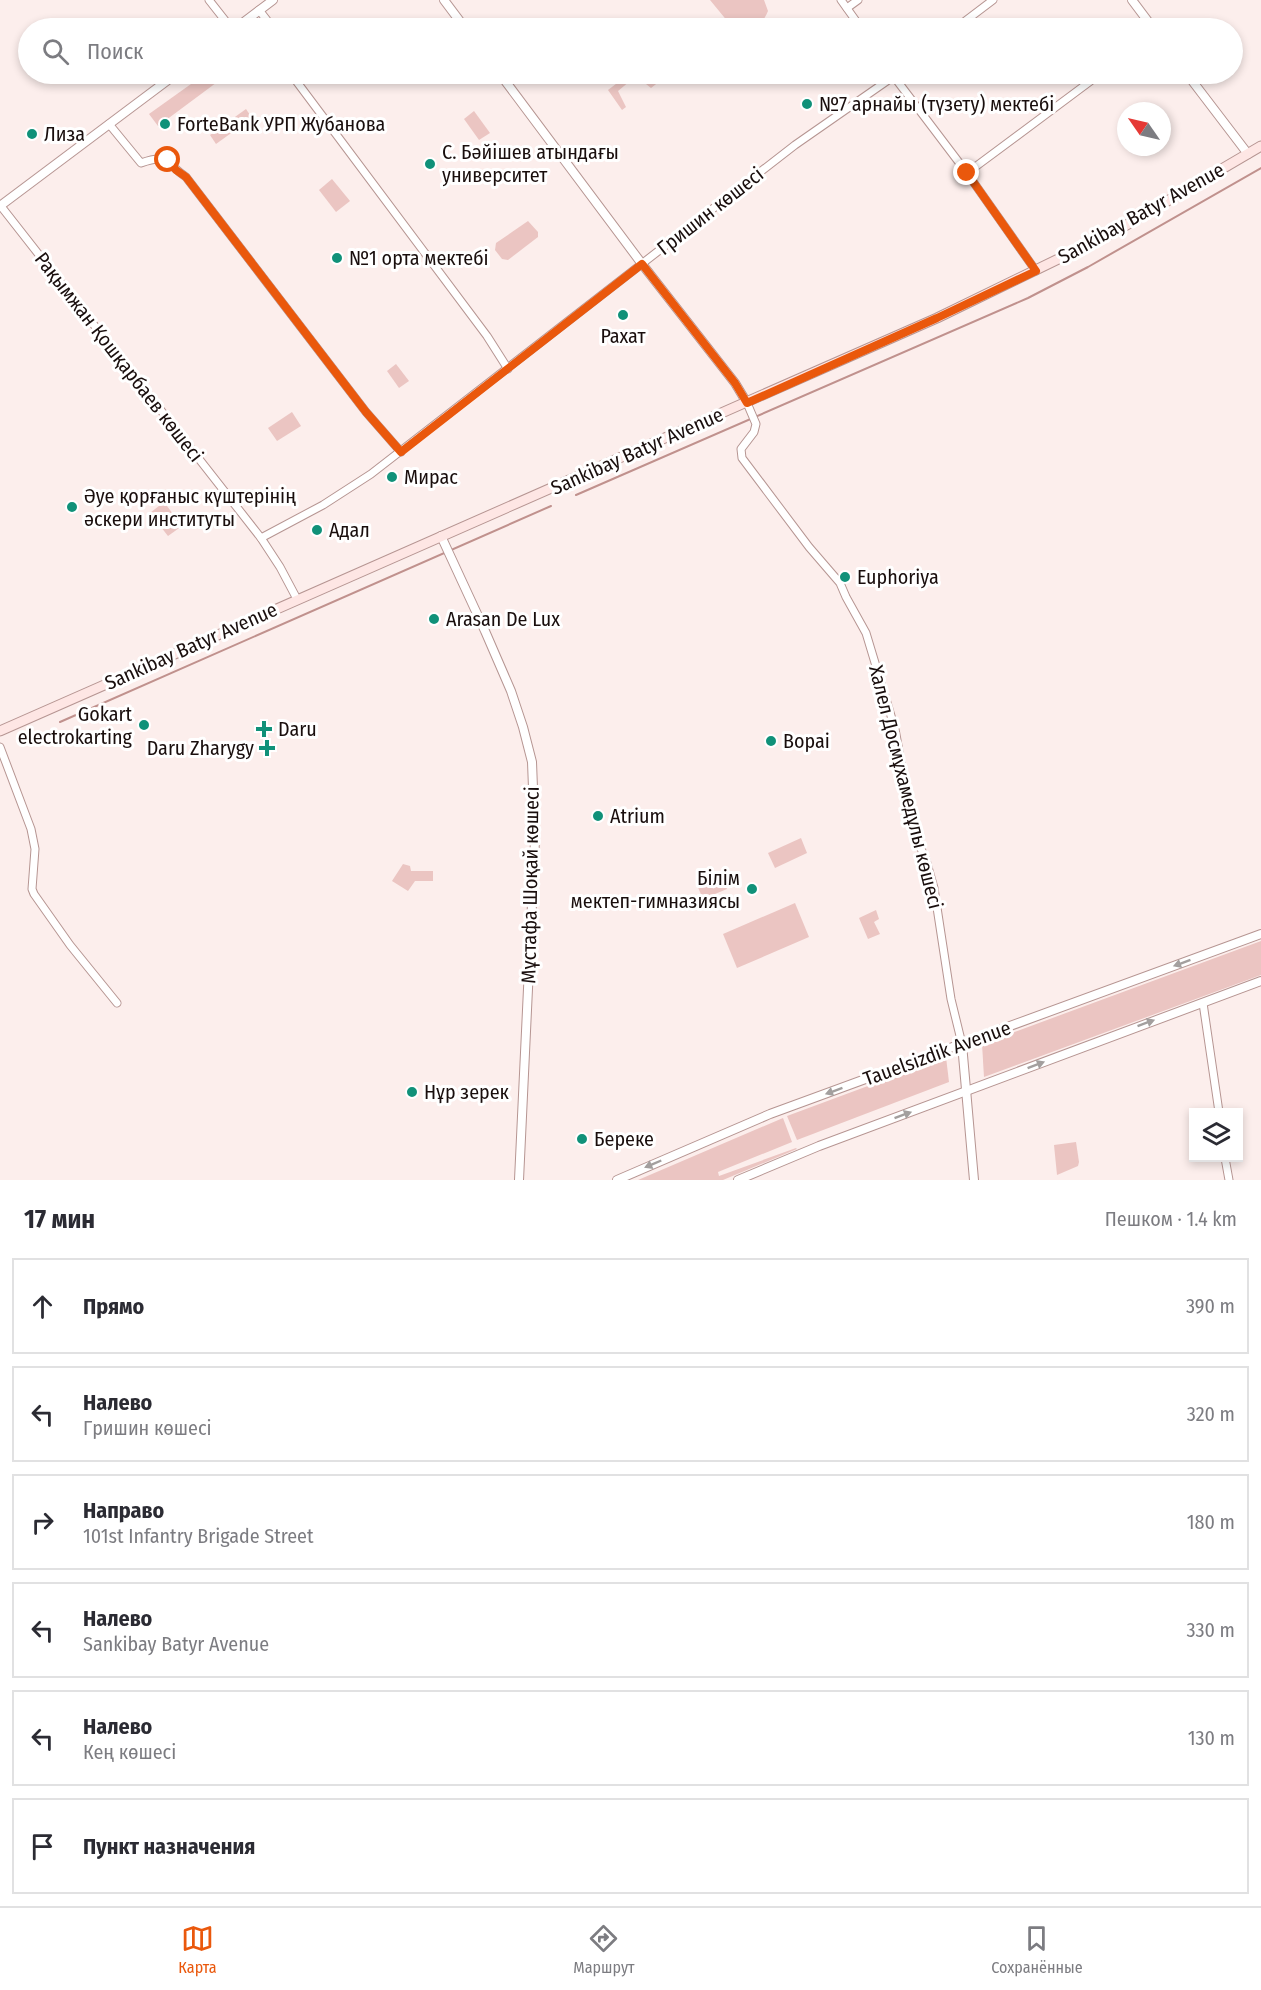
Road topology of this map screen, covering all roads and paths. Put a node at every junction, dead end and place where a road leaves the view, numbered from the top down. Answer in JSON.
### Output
{"nodes":[{"id":1,"x":209,"y":0,"type":"edge"},
{"id":2,"x":273,"y":0,"type":"edge"},
{"id":3,"x":444,"y":0,"type":"edge"},
{"id":4,"x":841,"y":0,"type":"edge"},
{"id":5,"x":858,"y":0,"type":"edge"},
{"id":6,"x":993,"y":0,"type":"edge"},
{"id":7,"x":1132,"y":0,"type":"edge"},
{"id":8,"x":847,"y":8,"type":"junction"},
{"id":9,"x":259,"y":10,"type":"junction"},
{"id":10,"x":224,"y":18,"type":"edge"},
{"id":11,"x":247,"y":18,"type":"edge"},
{"id":12,"x":265,"y":18,"type":"edge"},
{"id":13,"x":458,"y":18,"type":"edge"},
{"id":14,"x":854,"y":18,"type":"edge"},
{"id":15,"x":969,"y":18,"type":"edge"},
{"id":16,"x":1146,"y":18,"type":"edge"},
{"id":17,"x":163,"y":84,"type":"edge"},
{"id":18,"x":298,"y":84,"type":"edge"},
{"id":19,"x":507,"y":84,"type":"edge"},
{"id":20,"x":881,"y":84,"type":"edge"},
{"id":21,"x":902,"y":84,"type":"edge"},
{"id":22,"x":1087,"y":84,"type":"edge"},
{"id":23,"x":1195,"y":84,"type":"edge"},
{"id":24,"x":109,"y":124,"type":"junction"},
{"id":25,"x":1261,"y":146,"type":"edge"},
{"id":26,"x":1248,"y":154,"type":"junction"},
{"id":27,"x":967,"y":173,"type":"junction"},
{"id":28,"x":0,"y":206,"type":"edge"},
{"id":29,"x":642,"y":264,"type":"junction"},
{"id":30,"x":1036,"y":271,"type":"junction"},
{"id":31,"x":508,"y":369,"type":"junction"},
{"id":32,"x":749,"y":407,"type":"junction"},
{"id":33,"x":401,"y":452,"type":"junction"},
{"id":34,"x":441,"y":537,"type":"junction"},
{"id":35,"x":261,"y":538,"type":"junction"},
{"id":36,"x":297,"y":599,"type":"junction"},
{"id":37,"x":0,"y":731,"type":"edge"},
{"id":38,"x":0,"y":747,"type":"edge"},
{"id":39,"x":1261,"y":934,"type":"edge"},
{"id":40,"x":1261,"y":981,"type":"edge"},
{"id":41,"x":117,"y":1003,"type":"dead end"},
{"id":42,"x":1203,"y":1003,"type":"junction"},
{"id":43,"x":962,"y":1044,"type":"junction"},
{"id":44,"x":966,"y":1092,"type":"junction"},
{"id":45,"x":1218,"y":1108,"type":"edge"},
{"id":46,"x":1226,"y":1162,"type":"edge"},
{"id":47,"x":519,"y":1180,"type":"edge"},
{"id":48,"x":617,"y":1180,"type":"edge"},
{"id":49,"x":738,"y":1180,"type":"edge"},
{"id":50,"x":974,"y":1180,"type":"edge"},
{"id":51,"x":1229,"y":1180,"type":"edge"}],
"edges":[{"from":1,"to":10,"type":"street"},
{"from":2,"to":9,"type":"street"},
{"from":3,"to":13,"type":"street"},
{"from":4,"to":8,"type":"street"},
{"from":5,"to":8,"type":"street"},
{"from":6,"to":15,"type":"street"},
{"from":7,"to":16,"type":"street"},
{"from":8,"to":14,"type":"street"},
{"from":9,"to":11,"type":"street"},
{"from":9,"to":12,"type":"street"},
{"from":17,"to":24,"type":"street"},
{"from":18,"to":31,"type":"street"},
{"from":19,"to":29,"type":"street"},
{"from":20,"to":29,"type":"street","name":"Гришин көшесі"},
{"from":21,"to":27,"type":"street"},
{"from":22,"to":27,"type":"street"},
{"from":23,"to":26,"type":"street"},
{"from":24,"to":28,"type":"street"},
{"from":24,"to":33,"type":"street"},
{"from":25,"to":26,"type":"main road","name":"Sankibay Batyr Avenue"},
{"from":26,"to":30,"type":"main road","name":"Sankibay Batyr Avenue"},
{"from":27,"to":30,"type":"street"},
{"from":28,"to":35,"type":"street","name":"Рақымжан Қошқарбаев көшесі"},
{"from":29,"to":31,"type":"street","name":"Гришин көшесі"},
{"from":29,"to":32,"type":"street"},
{"from":30,"to":32,"type":"main road","name":"Sankibay Batyr Avenue"},
{"from":31,"to":33,"type":"street","name":"Гришин көшесі"},
{"from":32,"to":34,"type":"main road","name":"Sankibay Batyr Avenue"},
{"from":32,"to":43,"type":"street","name":"Халел Досмұхамедұлы көшесі"},
{"from":33,"to":35,"type":"street","name":"Гришин көшесі"},
{"from":34,"to":36,"type":"main road","name":"Sankibay Batyr Avenue"},
{"from":34,"to":47,"type":"street","name":"Мұстафа Шоқай көшесі"},
{"from":35,"to":36,"type":"street","name":"Рақымжан Қошқарбаев көшесі"},
{"from":36,"to":37,"type":"main road","name":"Sankibay Batyr Avenue"},
{"from":38,"to":41,"type":"street"},
{"from":39,"to":43,"type":"street","name":"Tauelsizdik Avenue","one_way":true},
{"from":40,"to":42,"type":"street"},
{"from":44,"to":42,"type":"street","one_way":true},
{"from":42,"to":45,"type":"street"},
{"from":43,"to":44,"type":"street","name":"Халел Досмұхамедұлы көшесі"},
{"from":43,"to":48,"type":"street","name":"Tauelsizdik Avenue","one_way":true},
{"from":49,"to":44,"type":"street","one_way":true},
{"from":44,"to":50,"type":"street","name":"Халел Досмұхамедұлы көшесі"},
{"from":46,"to":51,"type":"street"}]}
